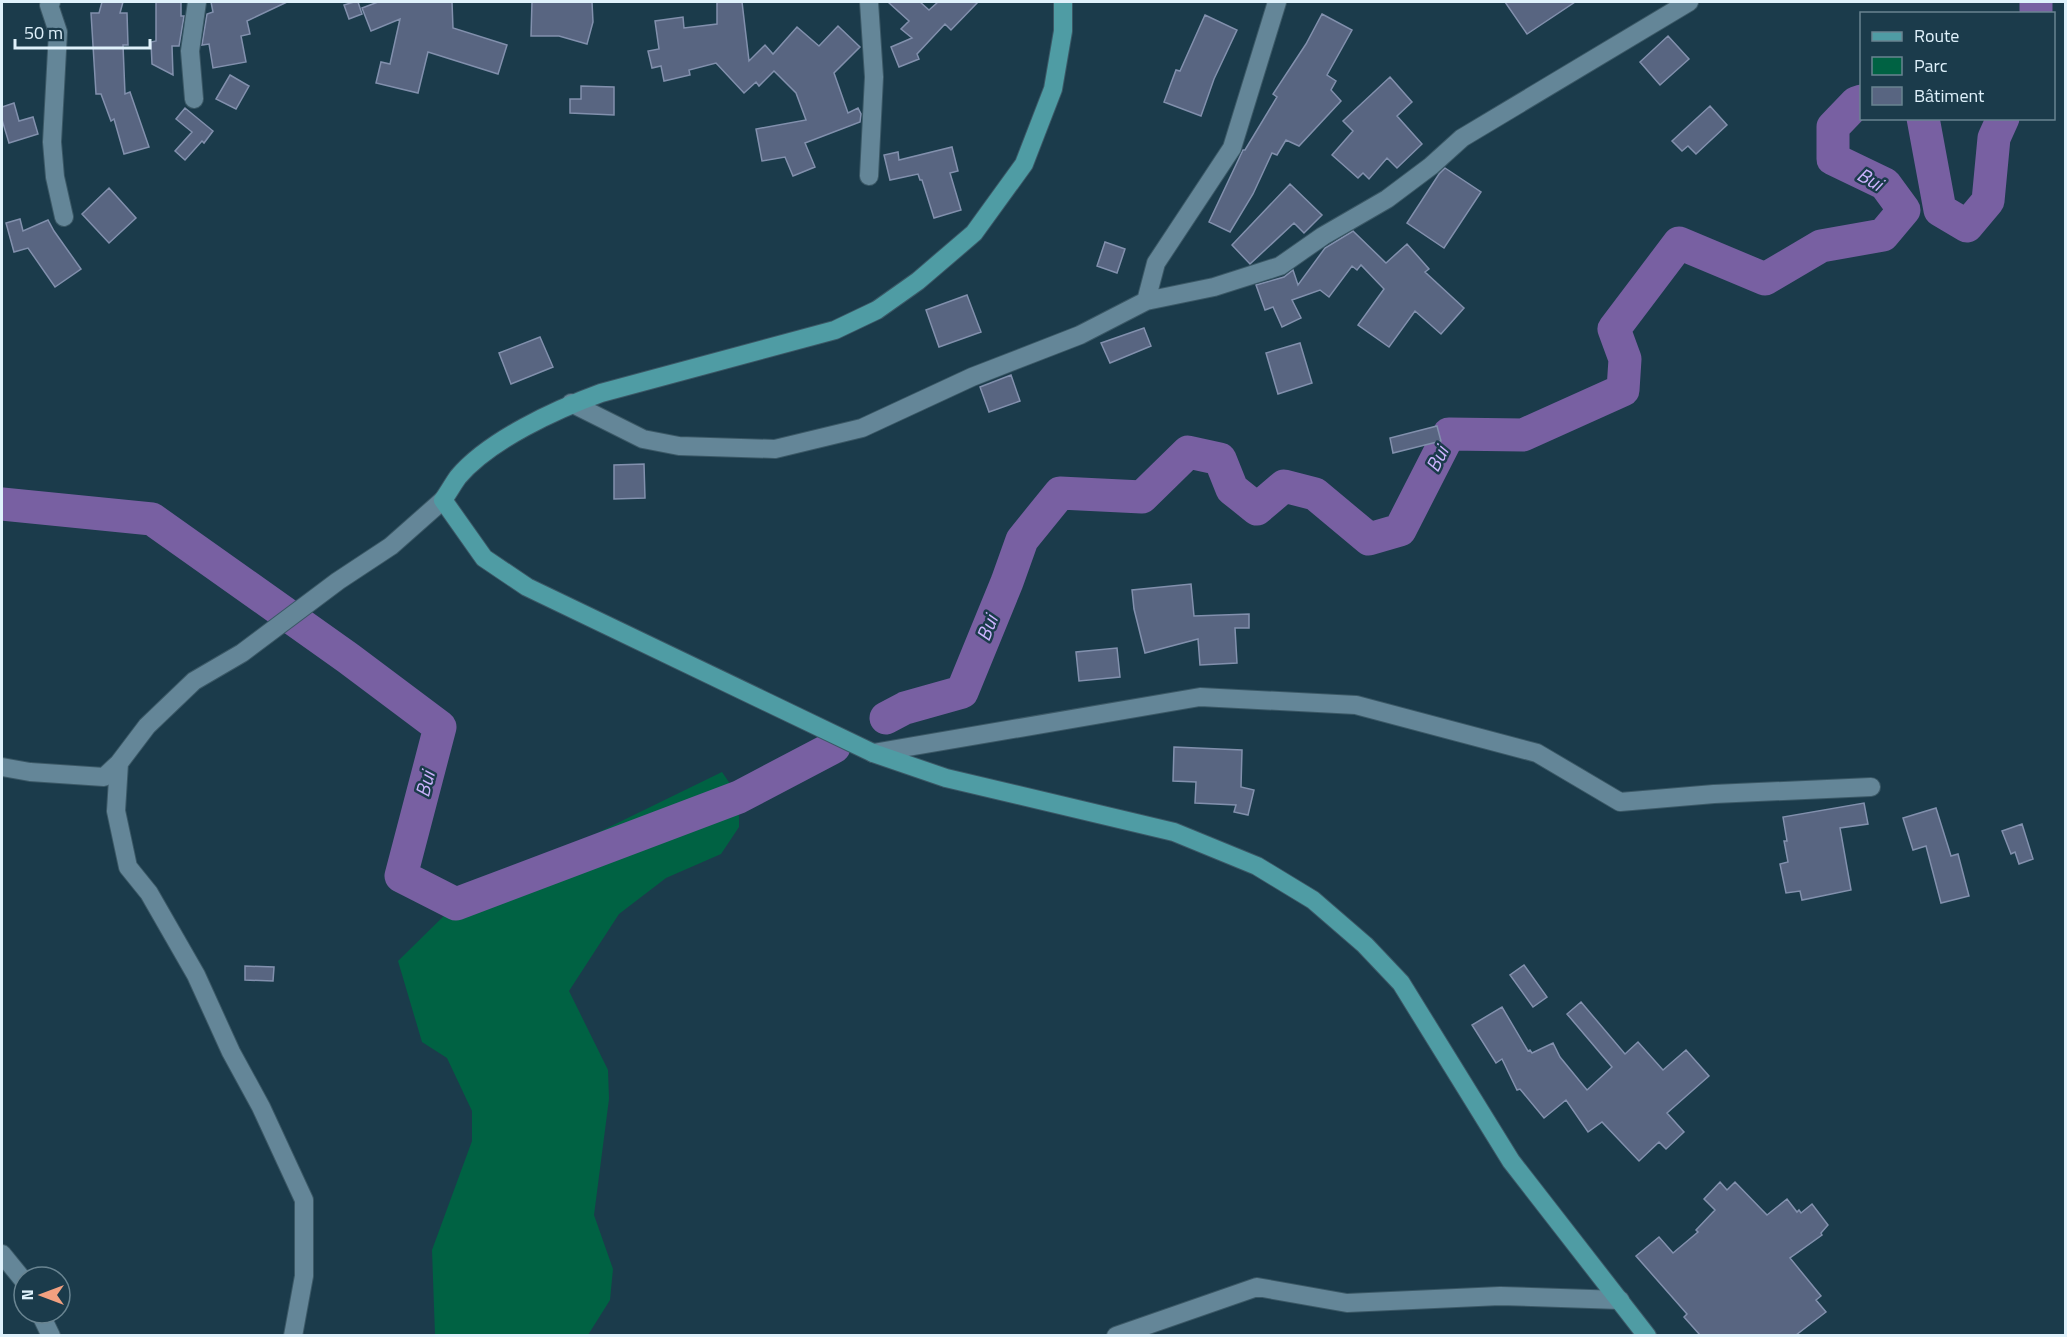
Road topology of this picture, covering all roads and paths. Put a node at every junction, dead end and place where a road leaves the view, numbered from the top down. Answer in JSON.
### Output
{"nodes":[{"id":1,"x":51,"y":2,"type":"edge"},
{"id":2,"x":197,"y":2,"type":"edge"},
{"id":3,"x":869,"y":2,"type":"edge"},
{"id":4,"x":1063,"y":2,"type":"edge"},
{"id":5,"x":1277,"y":2,"type":"edge"},
{"id":6,"x":1689,"y":2,"type":"edge"},
{"id":7,"x":194,"y":99,"type":"dead end"},
{"id":8,"x":869,"y":176,"type":"dead end"},
{"id":9,"x":64,"y":217,"type":"dead end"},
{"id":10,"x":1146,"y":301,"type":"junction"},
{"id":11,"x":572,"y":404,"type":"junction"},
{"id":12,"x":444,"y":500,"type":"junction"},
{"id":13,"x":873,"y":753,"type":"junction"},
{"id":14,"x":119,"y":763,"type":"junction"},
{"id":15,"x":2,"y":767,"type":"edge"},
{"id":16,"x":1871,"y":786,"type":"dead end"},
{"id":17,"x":2,"y":1254,"type":"edge"},
{"id":18,"x":12,"y":1265,"type":"edge"},
{"id":19,"x":1620,"y":1300,"type":"junction"},
{"id":20,"x":293,"y":1335,"type":"edge"},
{"id":21,"x":1116,"y":1335,"type":"edge"},
{"id":22,"x":1647,"y":1335,"type":"edge"}],
"edges":[{"from":1,"to":9,"type":"street"},
{"from":2,"to":7,"type":"street"},
{"from":3,"to":8,"type":"street"},
{"from":4,"to":11,"type":"main road"},
{"from":5,"to":10,"type":"street"},
{"from":6,"to":10,"type":"street"},
{"from":10,"to":11,"type":"street"},
{"from":11,"to":12,"type":"main road"},
{"from":12,"to":13,"type":"main road"},
{"from":12,"to":14,"type":"street"},
{"from":13,"to":16,"type":"street"},
{"from":13,"to":19,"type":"main road"},
{"from":14,"to":15,"type":"street"},
{"from":14,"to":20,"type":"street"},
{"from":17,"to":18,"type":"street"},
{"from":19,"to":21,"type":"street"},
{"from":19,"to":22,"type":"main road"}]}
